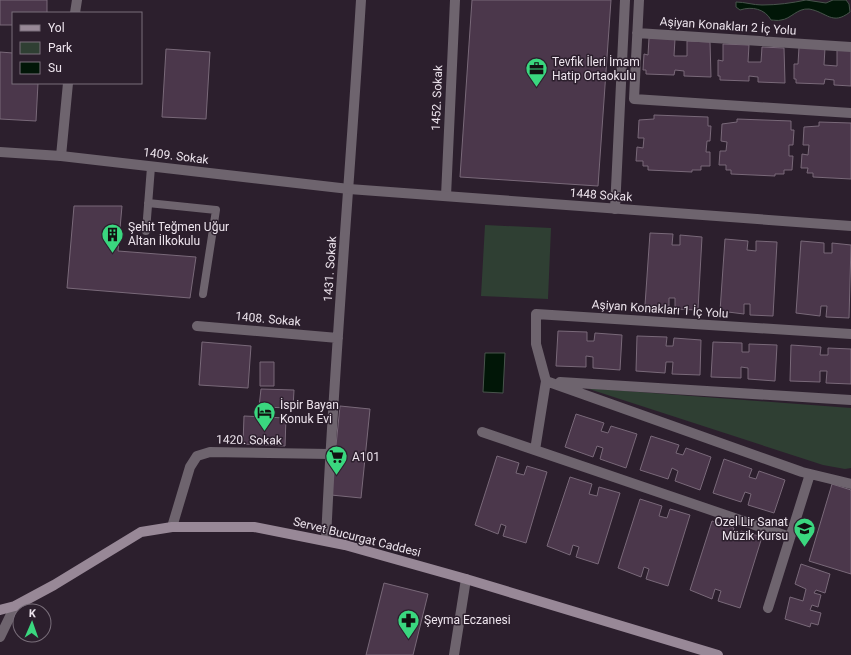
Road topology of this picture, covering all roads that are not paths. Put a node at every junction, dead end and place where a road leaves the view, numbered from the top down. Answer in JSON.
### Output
{"nodes":[{"id":1,"x":77,"y":0,"type":"edge"},
{"id":2,"x":361,"y":0,"type":"edge"},
{"id":3,"x":455,"y":0,"type":"edge"},
{"id":4,"x":625,"y":0,"type":"edge"},
{"id":5,"x":639,"y":0,"type":"edge"},
{"id":6,"x":75,"y":12,"type":"edge"},
{"id":7,"x":637,"y":33,"type":"junction"},
{"id":8,"x":851,"y":47,"type":"edge"},
{"id":9,"x":68,"y":84,"type":"edge"},
{"id":10,"x":851,"y":113,"type":"edge"},
{"id":11,"x":0,"y":152,"type":"edge"},
{"id":12,"x":61,"y":156,"type":"junction"},
{"id":13,"x":151,"y":167,"type":"junction"},
{"id":14,"x":349,"y":189,"type":"junction"},
{"id":15,"x":446,"y":196,"type":"junction"},
{"id":16,"x":148,"y":203,"type":"junction"},
{"id":17,"x":615,"y":209,"type":"junction"},
{"id":18,"x":851,"y":226,"type":"edge"},
{"id":19,"x":146,"y":231,"type":"dead end"},
{"id":20,"x":203,"y":294,"type":"dead end"},
{"id":21,"x":196,"y":326,"type":"dead end"},
{"id":22,"x":851,"y":334,"type":"edge"},
{"id":23,"x":338,"y":338,"type":"junction"},
{"id":24,"x":546,"y":381,"type":"junction"},
{"id":25,"x":851,"y":400,"type":"edge"},
{"id":26,"x":482,"y":432,"type":"dead end"},
{"id":27,"x":535,"y":450,"type":"junction"},
{"id":28,"x":329,"y":454,"type":"junction"},
{"id":29,"x":810,"y":474,"type":"junction"},
{"id":30,"x":851,"y":484,"type":"edge"},
{"id":31,"x":172,"y":527,"type":"junction"},
{"id":32,"x":790,"y":537,"type":"junction"},
{"id":33,"x":326,"y":540,"type":"junction"},
{"id":34,"x":466,"y":579,"type":"junction"},
{"id":35,"x":21,"y":603,"type":"edge"},
{"id":36,"x":12,"y":607,"type":"edge"},
{"id":37,"x":768,"y":608,"type":"dead end"},
{"id":38,"x":0,"y":610,"type":"edge"},
{"id":39,"x":12,"y":612,"type":"edge"},
{"id":40,"x":0,"y":637,"type":"edge"},
{"id":41,"x":454,"y":655,"type":"edge"},
{"id":42,"x":718,"y":655,"type":"edge"}],
"edges":[{"from":1,"to":6,"type":"street"},
{"from":2,"to":14,"type":"street","name":"1431. Sokak"},
{"from":3,"to":15,"type":"street","name":"1452. Sokak"},
{"from":4,"to":17,"type":"street"},
{"from":5,"to":7,"type":"street"},
{"from":7,"to":8,"type":"street","name":"Aşiyan Konakları 2 İç Yolu"},
{"from":7,"to":10,"type":"street"},
{"from":9,"to":12,"type":"street"},
{"from":11,"to":12,"type":"street","name":"1409. Sokak"},
{"from":12,"to":13,"type":"street","name":"1409. Sokak"},
{"from":13,"to":14,"type":"street","name":"1409. Sokak"},
{"from":13,"to":16,"type":"lane"},
{"from":14,"to":15,"type":"street","name":"1448 Sokak"},
{"from":14,"to":23,"type":"street","name":"1431. Sokak"},
{"from":15,"to":17,"type":"street","name":"1448 Sokak"},
{"from":16,"to":19,"type":"lane"},
{"from":16,"to":20,"type":"lane"},
{"from":17,"to":18,"type":"street","name":"1448 Sokak"},
{"from":21,"to":23,"type":"street","name":"1408. Sokak"},
{"from":22,"to":24,"type":"street","name":"Aşiyan Konakları 1 İç Yolu"},
{"from":23,"to":28,"type":"street","name":"1431. Sokak"},
{"from":24,"to":25,"type":"street"},
{"from":24,"to":27,"type":"street","name":"Aşiyan Konakları 1 İç Yolu"},
{"from":24,"to":29,"type":"street"},
{"from":26,"to":27,"type":"street"},
{"from":27,"to":32,"type":"street"},
{"from":28,"to":31,"type":"street","name":"1420. Sokak"},
{"from":28,"to":33,"type":"street","name":"1431. Sokak"},
{"from":29,"to":30,"type":"street"},
{"from":29,"to":32,"type":"street"},
{"from":31,"to":33,"type":"main road","name":"Servet Bucurgat Caddesi"},
{"from":31,"to":35,"type":"main road","name":"Servet Bucurgat Caddesi"},
{"from":32,"to":37,"type":"street"},
{"from":33,"to":34,"type":"main road","name":"Servet Bucurgat Caddesi"},
{"from":34,"to":41,"type":"street"},
{"from":34,"to":42,"type":"main road","name":"Servet Bucurgat Caddesi"},
{"from":36,"to":38,"type":"main road","name":"Servet Bucurgat Caddesi"},
{"from":39,"to":40,"type":"street"}]}
